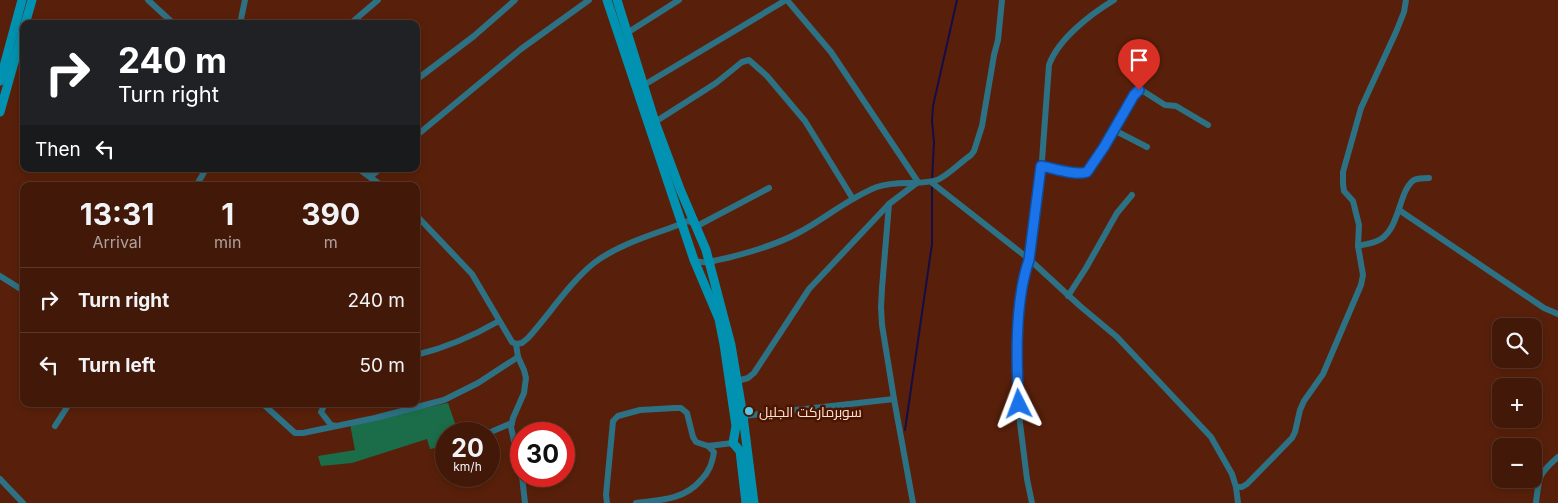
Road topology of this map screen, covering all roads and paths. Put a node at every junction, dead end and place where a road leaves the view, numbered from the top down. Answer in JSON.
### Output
{"nodes":[{"id":1,"x":22,"y":0,"type":"edge"},
{"id":2,"x":32,"y":0,"type":"edge"},
{"id":3,"x":148,"y":0,"type":"edge"},
{"id":4,"x":245,"y":0,"type":"edge"},
{"id":5,"x":378,"y":0,"type":"edge"},
{"id":6,"x":515,"y":0,"type":"edge"},
{"id":7,"x":589,"y":0,"type":"edge"},
{"id":8,"x":607,"y":0,"type":"edge"},
{"id":9,"x":617,"y":0,"type":"edge"},
{"id":10,"x":679,"y":0,"type":"edge"},
{"id":11,"x":787,"y":0,"type":"edge"},
{"id":12,"x":1002,"y":0,"type":"edge"},
{"id":13,"x":1114,"y":0,"type":"edge"},
{"id":14,"x":1406,"y":0,"type":"edge"},
{"id":15,"x":26,"y":20,"type":"edge"},
{"id":16,"x":167,"y":20,"type":"edge"},
{"id":17,"x":241,"y":20,"type":"edge"},
{"id":18,"x":355,"y":20,"type":"edge"},
{"id":19,"x":627,"y":33,"type":"junction"},
{"id":20,"x":20,"y":42,"type":"edge"},
{"id":21,"x":420,"y":77,"type":"edge"},
{"id":22,"x":0,"y":80,"type":"edge"},
{"id":23,"x":644,"y":86,"type":"junction"},
{"id":24,"x":0,"y":112,"type":"edge"},
{"id":25,"x":655,"y":122,"type":"junction"},
{"id":26,"x":1208,"y":125,"type":"dead end"},
{"id":27,"x":1114,"y":130,"type":"junction"},
{"id":28,"x":420,"y":133,"type":"edge"},
{"id":29,"x":1147,"y":147,"type":"dead end"},
{"id":30,"x":1041,"y":166,"type":"junction"},
{"id":31,"x":363,"y":172,"type":"edge"},
{"id":32,"x":377,"y":172,"type":"edge"},
{"id":33,"x":370,"y":178,"type":"junction"},
{"id":34,"x":1429,"y":178,"type":"dead end"},
{"id":35,"x":376,"y":182,"type":"edge"},
{"id":36,"x":918,"y":182,"type":"junction"},
{"id":37,"x":931,"y":182,"type":"junction"},
{"id":38,"x":769,"y":188,"type":"dead end"},
{"id":39,"x":1132,"y":195,"type":"dead end"},
{"id":40,"x":853,"y":199,"type":"junction"},
{"id":41,"x":889,"y":204,"type":"junction"},
{"id":42,"x":1399,"y":210,"type":"junction"},
{"id":43,"x":420,"y":219,"type":"edge"},
{"id":44,"x":681,"y":224,"type":"junction"},
{"id":45,"x":697,"y":225,"type":"junction"},
{"id":46,"x":1358,"y":246,"type":"junction"},
{"id":47,"x":694,"y":260,"type":"junction"},
{"id":48,"x":1029,"y":260,"type":"junction"},
{"id":49,"x":709,"y":262,"type":"junction"},
{"id":50,"x":0,"y":276,"type":"edge"},
{"id":51,"x":20,"y":288,"type":"edge"},
{"id":52,"x":1068,"y":296,"type":"junction"},
{"id":53,"x":1558,"y":314,"type":"edge"},
{"id":54,"x":499,"y":321,"type":"junction"},
{"id":55,"x":516,"y":344,"type":"junction"},
{"id":56,"x":420,"y":350,"type":"edge"},
{"id":57,"x":427,"y":353,"type":"junction"},
{"id":58,"x":420,"y":354,"type":"edge"},
{"id":59,"x":518,"y":357,"type":"junction"},
{"id":60,"x":737,"y":381,"type":"junction"},
{"id":61,"x":894,"y":399,"type":"junction"},
{"id":62,"x":420,"y":406,"type":"edge"},
{"id":63,"x":66,"y":407,"type":"edge"},
{"id":64,"x":266,"y":407,"type":"edge"},
{"id":65,"x":323,"y":407,"type":"edge"},
{"id":66,"x":416,"y":407,"type":"edge"},
{"id":67,"x":743,"y":416,"type":"junction"},
{"id":68,"x":512,"y":422,"type":"edge"},
{"id":69,"x":56,"y":426,"type":"dead end"},
{"id":70,"x":339,"y":426,"type":"junction"},
{"id":71,"x":733,"y":442,"type":"junction"},
{"id":72,"x":708,"y":446,"type":"junction"},
{"id":73,"x":1558,"y":457,"type":"edge"},
{"id":74,"x":0,"y":479,"type":"edge"},
{"id":75,"x":1236,"y":486,"type":"junction"},
{"id":76,"x":523,"y":487,"type":"edge"},
{"id":77,"x":23,"y":503,"type":"edge"},
{"id":78,"x":525,"y":503,"type":"edge"},
{"id":79,"x":607,"y":503,"type":"edge"},
{"id":80,"x":636,"y":503,"type":"edge"},
{"id":81,"x":746,"y":503,"type":"edge"},
{"id":82,"x":754,"y":503,"type":"edge"},
{"id":83,"x":913,"y":503,"type":"edge"},
{"id":84,"x":1032,"y":503,"type":"edge"},
{"id":85,"x":1238,"y":503,"type":"edge"},
{"id":86,"x":1536,"y":503,"type":"edge"}],
"edges":[{"from":1,"to":22,"type":"main road"},
{"from":2,"to":15,"type":"main road"},
{"from":3,"to":16,"type":"street"},
{"from":4,"to":17,"type":"street"},
{"from":5,"to":18,"type":"street"},
{"from":6,"to":21,"type":"street"},
{"from":7,"to":28,"type":"street"},
{"from":8,"to":44,"type":"main road"},
{"from":9,"to":19,"type":"main road"},
{"from":10,"to":19,"type":"street"},
{"from":11,"to":23,"type":"street"},
{"from":11,"to":36,"type":"street"},
{"from":12,"to":37,"type":"street"},
{"from":13,"to":30,"type":"street"},
{"from":14,"to":46,"type":"street"},
{"from":19,"to":23,"type":"main road"},
{"from":20,"to":24,"type":"main road"},
{"from":23,"to":25,"type":"main road"},
{"from":25,"to":40,"type":"street"},
{"from":25,"to":45,"type":"main road"},
{"from":26,"to":27,"type":"street"},
{"from":27,"to":29,"type":"street"},
{"from":27,"to":30,"type":"street"},
{"from":30,"to":48,"type":"street"},
{"from":31,"to":33,"type":"street"},
{"from":32,"to":33,"type":"street"},
{"from":33,"to":35,"type":"street"},
{"from":34,"to":42,"type":"street"},
{"from":36,"to":37,"type":"street"},
{"from":36,"to":40,"type":"street"},
{"from":36,"to":41,"type":"street"},
{"from":37,"to":48,"type":"street"},
{"from":38,"to":45,"type":"street"},
{"from":39,"to":52,"type":"street"},
{"from":40,"to":49,"type":"street"},
{"from":41,"to":60,"type":"street"},
{"from":41,"to":61,"type":"street"},
{"from":42,"to":46,"type":"street"},
{"from":42,"to":53,"type":"street"},
{"from":43,"to":54,"type":"street"},
{"from":44,"to":45,"type":"street"},
{"from":44,"to":47,"type":"main road"},
{"from":44,"to":55,"type":"street"},
{"from":45,"to":49,"type":"main road"},
{"from":46,"to":75,"type":"street"},
{"from":47,"to":49,"type":"street"},
{"from":47,"to":71,"type":"main road"},
{"from":48,"to":52,"type":"street"},
{"from":48,"to":84,"type":"street"},
{"from":49,"to":60,"type":"main road"},
{"from":50,"to":51,"type":"street"},
{"from":52,"to":75,"type":"street"},
{"from":54,"to":55,"type":"street"},
{"from":54,"to":57,"type":"street"},
{"from":55,"to":59,"type":"street"},
{"from":56,"to":57,"type":"street"},
{"from":57,"to":58,"type":"street"},
{"from":59,"to":62,"type":"street"},
{"from":59,"to":68,"type":"street"},
{"from":60,"to":67,"type":"main road"},
{"from":61,"to":67,"type":"street"},
{"from":61,"to":83,"type":"street"},
{"from":63,"to":69,"type":"street"},
{"from":64,"to":70,"type":"street"},
{"from":65,"to":70,"type":"street"},
{"from":66,"to":70,"type":"street"},
{"from":67,"to":82,"type":"main road"},
{"from":71,"to":72,"type":"street"},
{"from":71,"to":81,"type":"main road"},
{"from":72,"to":79,"type":"street"},
{"from":72,"to":80,"type":"street"},
{"from":73,"to":86,"type":"street"},
{"from":74,"to":77,"type":"street"},
{"from":75,"to":85,"type":"street"},
{"from":76,"to":78,"type":"street"}]}
